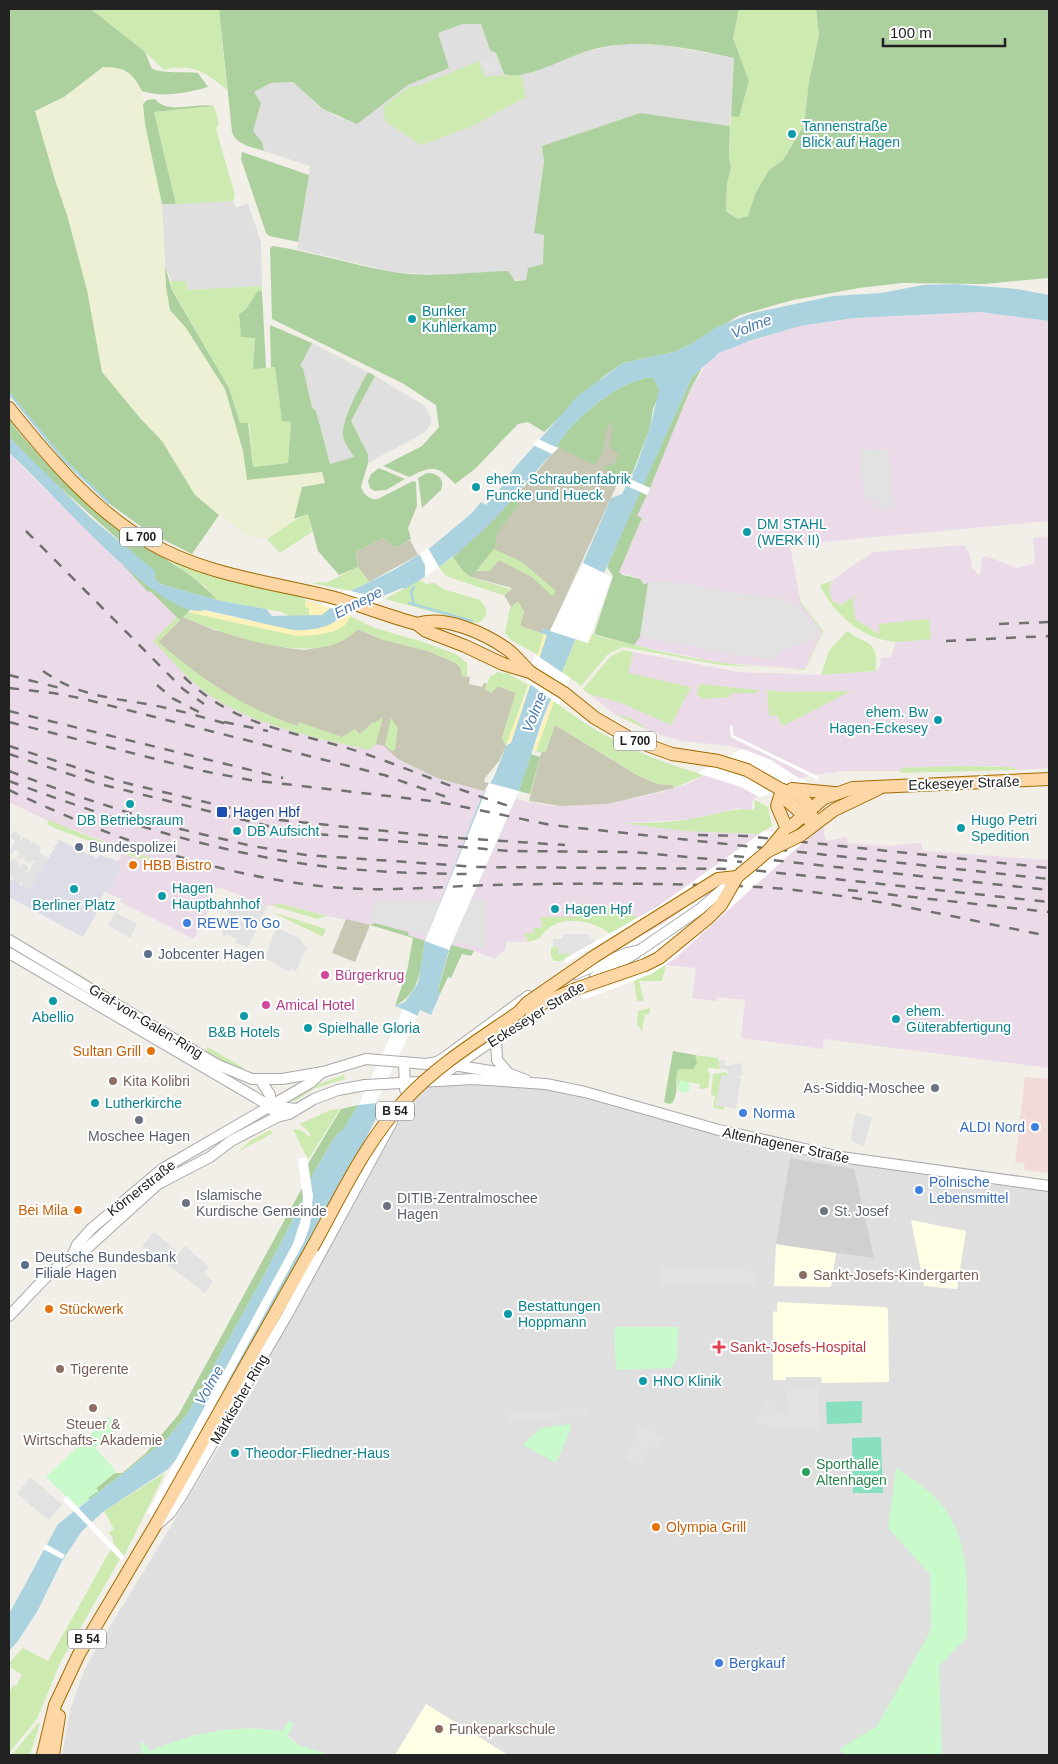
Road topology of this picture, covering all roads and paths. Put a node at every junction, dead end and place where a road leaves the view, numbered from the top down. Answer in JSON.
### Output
{"nodes":[{"id":1,"x":9,"y":408,"type":"edge"},
{"id":2,"x":1049,"y":778,"type":"edge"},
{"id":3,"x":879,"y":788,"type":"junction"},
{"id":4,"x":782,"y":790,"type":"junction"},
{"id":5,"x":835,"y":793,"type":"junction"},
{"id":6,"x":806,"y":812,"type":"junction"},
{"id":7,"x":815,"y":823,"type":"junction"},
{"id":8,"x":785,"y":831,"type":"junction"},
{"id":9,"x":768,"y":851,"type":"junction"},
{"id":10,"x":736,"y":877,"type":"junction"},
{"id":11,"x":9,"y":940,"type":"edge"},
{"id":12,"x":640,"y":950,"type":"junction"},
{"id":13,"x":9,"y":953,"type":"edge"},
{"id":14,"x":519,"y":1012,"type":"junction"},
{"id":15,"x":496,"y":1037,"type":"junction"},
{"id":16,"x":404,"y":1062,"type":"junction"},
{"id":17,"x":437,"y":1062,"type":"junction"},
{"id":18,"x":456,"y":1065,"type":"junction"},
{"id":19,"x":323,"y":1072,"type":"junction"},
{"id":20,"x":510,"y":1074,"type":"junction"},
{"id":21,"x":260,"y":1079,"type":"junction"},
{"id":22,"x":433,"y":1081,"type":"junction"},
{"id":23,"x":528,"y":1081,"type":"junction"},
{"id":24,"x":406,"y":1084,"type":"junction"},
{"id":25,"x":365,"y":1085,"type":"joint"},
{"id":26,"x":270,"y":1106,"type":"junction"},
{"id":27,"x":301,"y":1107,"type":"junction"},
{"id":28,"x":402,"y":1107,"type":"junction"},
{"id":29,"x":277,"y":1117,"type":"junction"},
{"id":30,"x":1049,"y":1186,"type":"edge"},
{"id":31,"x":73,"y":1254,"type":"junction"},
{"id":32,"x":9,"y":1316,"type":"edge"},
{"id":33,"x":155,"y":1526,"type":"junction"},
{"id":34,"x":64,"y":1682,"type":"junction"},
{"id":35,"x":43,"y":1755,"type":"edge"},
{"id":36,"x":53,"y":1755,"type":"edge"}],
"edges":[{"from":1,"to":4,"type":"main road","number":"L 700"},
{"from":2,"to":3,"type":"main road","name":"Eckeseyer Straße","number":"B 54"},
{"from":3,"to":5,"type":"main road","name":"Eckeseyer Straße","number":"B 54"},
{"from":3,"to":7,"type":"main road","name":"Eckeseyer Straße","number":"B 54"},
{"from":4,"to":5,"type":"main road"},
{"from":4,"to":6,"type":"main road","number":"L 700"},
{"from":4,"to":8,"type":"main road"},
{"from":5,"to":6,"type":"main road","name":"Eckeseyer Straße","number":"B 54"},
{"from":6,"to":7,"type":"main road","number":"L 700"},
{"from":6,"to":8,"type":"main road","name":"Eckeseyer Straße","number":"B 54"},
{"from":7,"to":9,"type":"main road","name":"Eckeseyer Straße","number":"B 54","bridge":true},
{"from":8,"to":9,"type":"main road","name":"Eckeseyer Straße","number":"B 54","bridge":true},
{"from":9,"to":10,"type":"main road","name":"Eckeseyer Straße","number":"B 54","bridge":true},
{"from":10,"to":12,"type":"street","name":"Eckeseyer Straße","bridge":true},
{"from":10,"to":14,"type":"main road","number":"B 54","bridge":true},
{"from":10,"to":14,"type":"main road","number":"B 54","bridge":true},
{"from":11,"to":21,"type":"street","name":"Graf-von-Galen-Ring"},
{"from":12,"to":15,"type":"street","name":"Eckeseyer Straße"},
{"from":12,"to":17,"type":"street","name":"Eckeseyer Straße"},
{"from":13,"to":26,"type":"street","name":"Graf-von-Galen-Ring"},
{"from":14,"to":33,"type":"main road","number":"B 54","bridge":true},
{"from":15,"to":18,"type":"street","name":"Eckeseyer Straße"},
{"from":15,"to":20,"type":"street"},
{"from":16,"to":17,"type":"street","name":"Altenhagener Straße"},
{"from":16,"to":19,"type":"street","name":"Altenhagener Straße"},
{"from":16,"to":24,"type":"street"},
{"from":17,"to":18,"type":"street","name":"Altenhagener Straße"},
{"from":18,"to":20,"type":"street","name":"Altenhagener Straße"},
{"from":18,"to":22,"type":"street","name":"Eckeseyer Straße"},
{"from":19,"to":21,"type":"street","name":"Altenhagener Straße"},
{"from":19,"to":26,"type":"street","name":"Körnerstraße"},
{"from":20,"to":23,"type":"street","name":"Altenhagener Straße"},
{"from":21,"to":26,"type":"street","name":"Graf-von-Galen-Ring"},
{"from":22,"to":23,"type":"street","name":"Altenhagener Straße"},
{"from":22,"to":24,"type":"street","name":"Altenhagener Straße"},
{"from":22,"to":28,"type":"street","name":"Eckeseyer Straße"},
{"from":23,"to":30,"type":"street","name":"Altenhagener Straße"},
{"from":24,"to":25,"type":"street","name":"Altenhagener Straße"},
{"from":24,"to":28,"type":"street"},
{"from":25,"to":27,"type":"street","name":"Körnerstraße"},
{"from":26,"to":27,"type":"street"},
{"from":26,"to":29,"type":"street","name":"Graf-von-Galen-Ring"},
{"from":26,"to":31,"type":"street","name":"Körnerstraße"},
{"from":27,"to":29,"type":"street","name":"Körnerstraße"},
{"from":28,"to":33,"type":"street","name":"Märkischer Ring"},
{"from":29,"to":31,"type":"street","name":"Körnerstraße"},
{"from":31,"to":32,"type":"street","name":"Körnerstraße"},
{"from":33,"to":34,"type":"main road","name":"Märkischer Ring","number":"B 54"},
{"from":34,"to":35,"type":"main road","name":"Märkischer Ring","number":"B 54"},
{"from":34,"to":36,"type":"main road","name":"Märkischer Ring","number":"B 54"}]}
